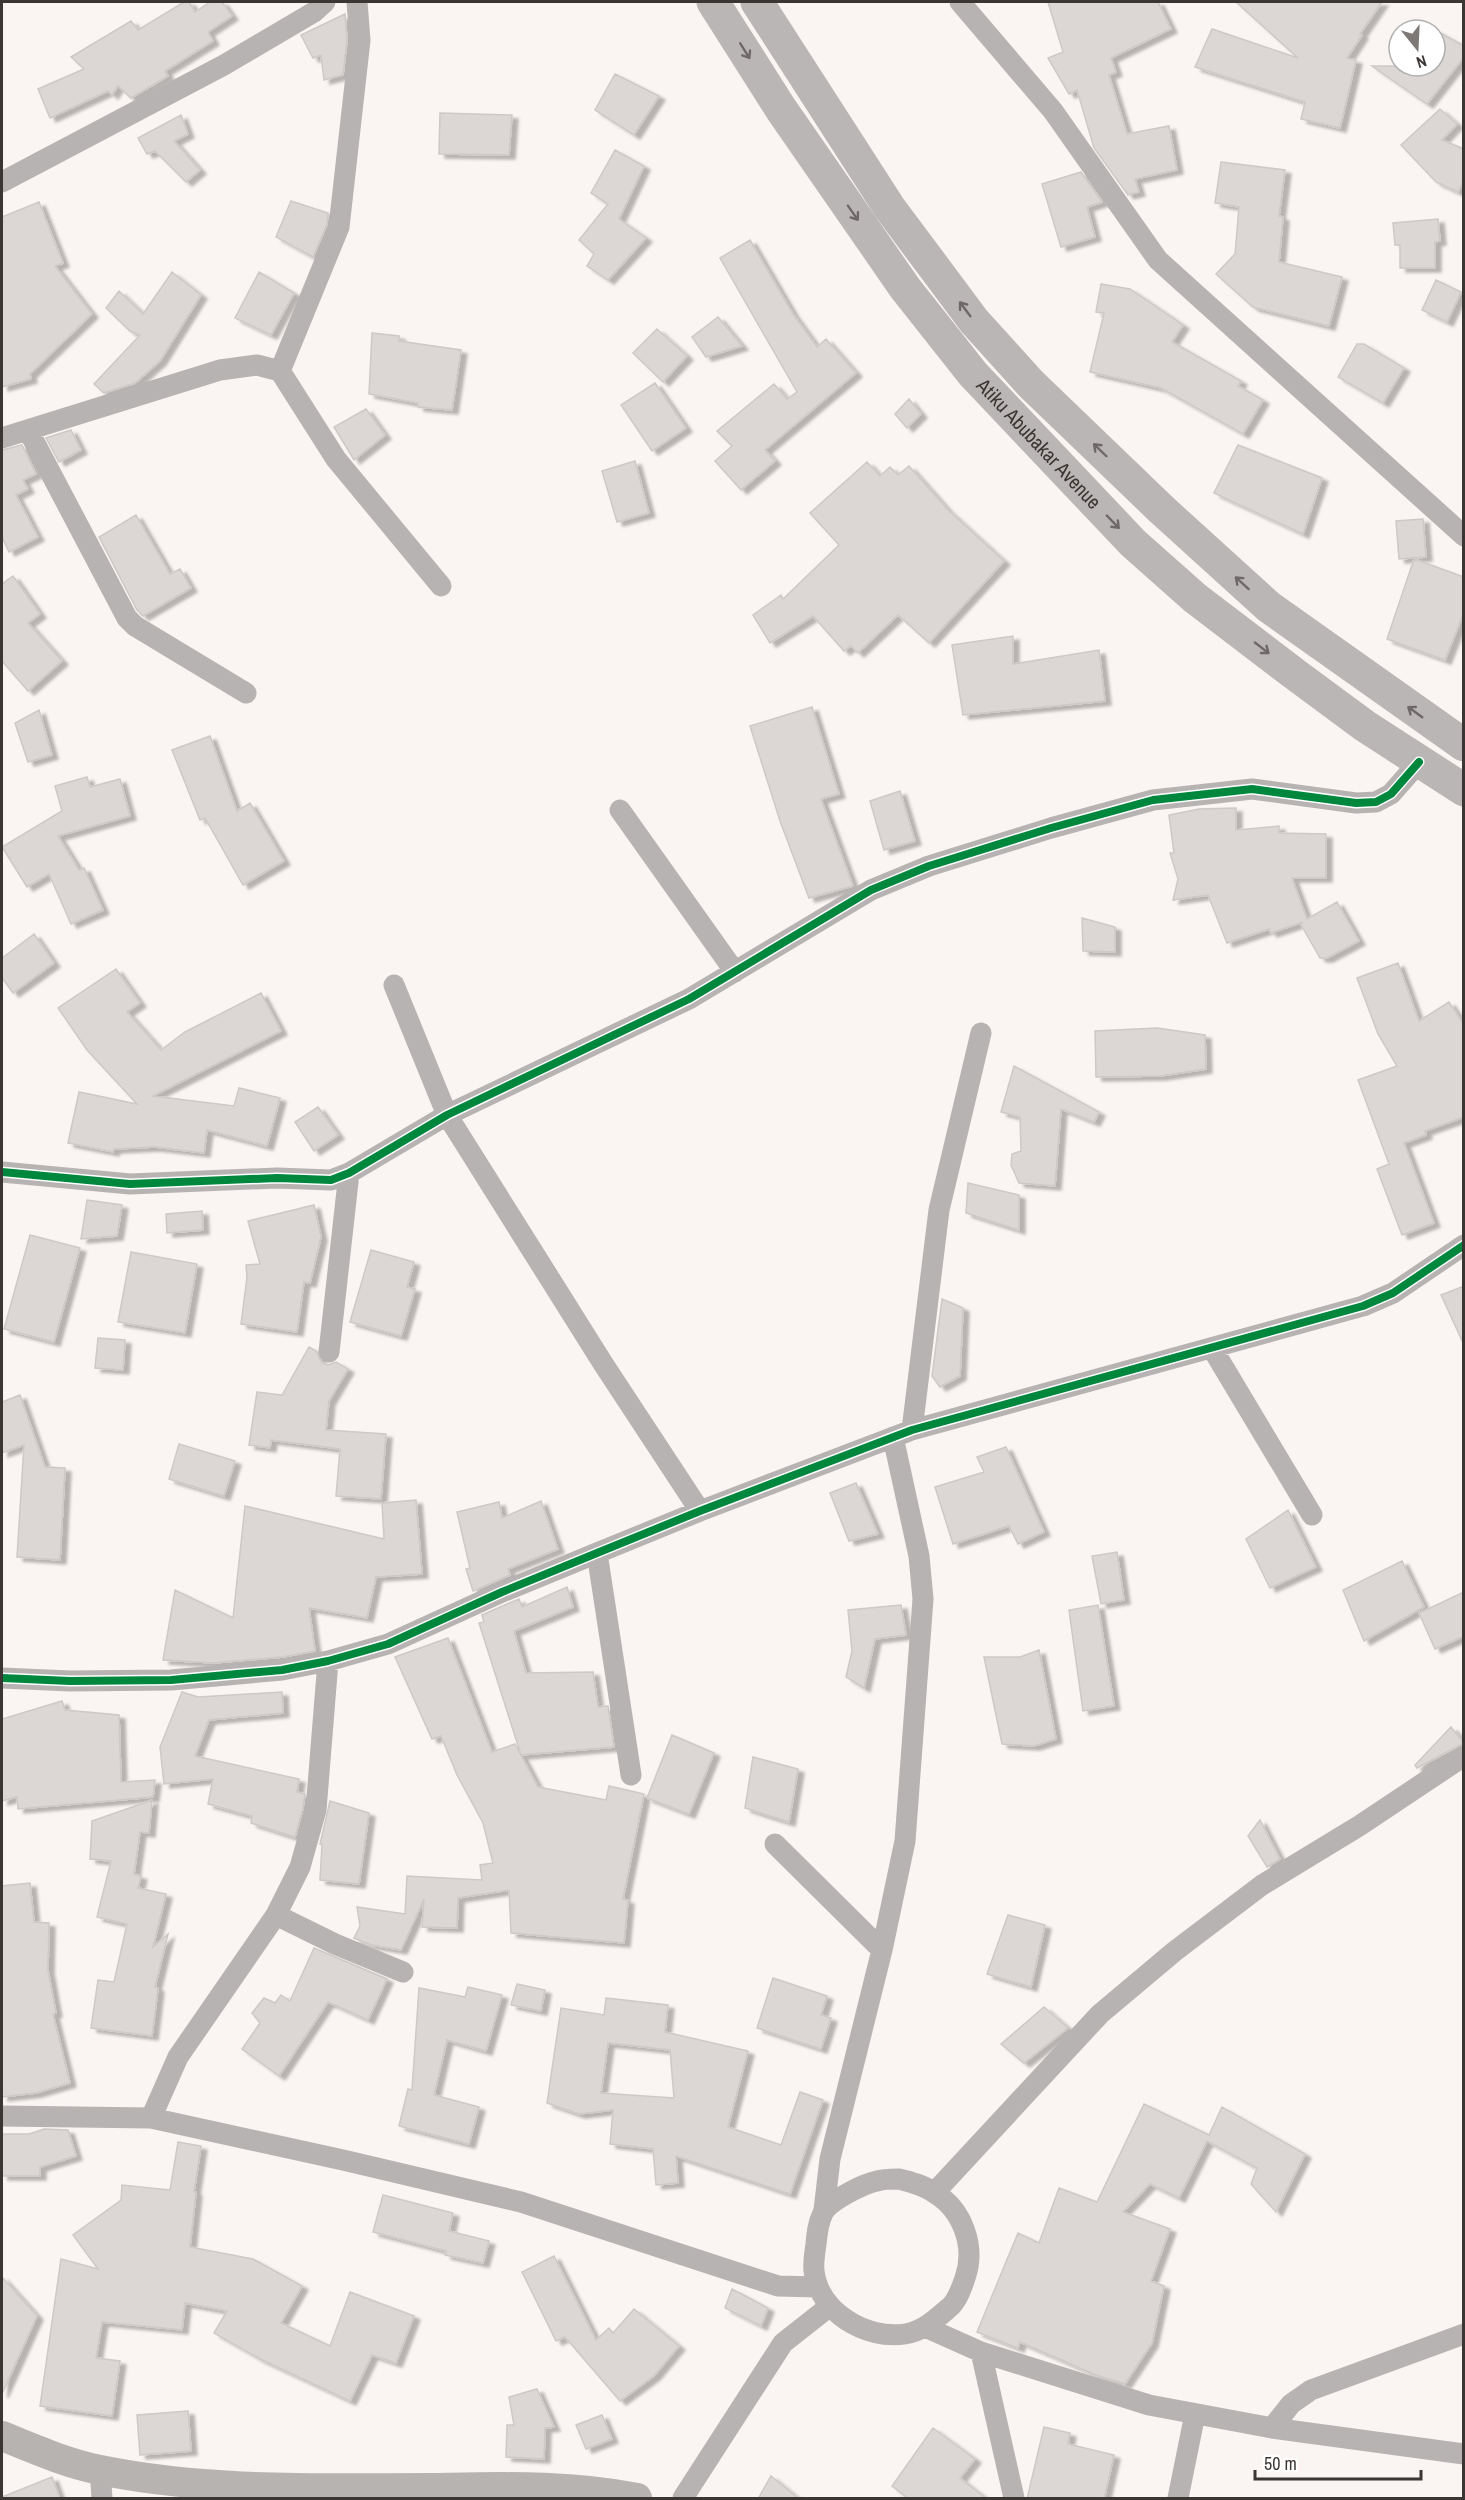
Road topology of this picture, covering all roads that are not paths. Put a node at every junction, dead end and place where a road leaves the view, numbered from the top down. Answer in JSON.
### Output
{"nodes":[{"id":1,"x":325,"y":2,"type":"edge"},
{"id":2,"x":357,"y":2,"type":"edge"},
{"id":3,"x":713,"y":2,"type":"edge"},
{"id":4,"x":757,"y":2,"type":"edge"},
{"id":5,"x":960,"y":2,"type":"edge"},
{"id":6,"x":2,"y":182,"type":"edge"},
{"id":7,"x":280,"y":371,"type":"junction"},
{"id":8,"x":28,"y":430,"type":"junction"},
{"id":9,"x":2,"y":438,"type":"edge"},
{"id":10,"x":1464,"y":536,"type":"edge"},
{"id":11,"x":441,"y":586,"type":"dead end"},
{"id":12,"x":246,"y":693,"type":"dead end"},
{"id":13,"x":1464,"y":745,"type":"edge"},
{"id":14,"x":1419,"y":762,"type":"junction"},
{"id":15,"x":1464,"y":790,"type":"edge"},
{"id":16,"x":620,"y":810,"type":"dead end"},
{"id":17,"x":735,"y":972,"type":"junction"},
{"id":18,"x":394,"y":985,"type":"dead end"},
{"id":19,"x":981,"y":1033,"type":"dead end"},
{"id":20,"x":447,"y":1115,"type":"junction"},
{"id":21,"x":2,"y":1172,"type":"edge"},
{"id":22,"x":349,"y":1173,"type":"junction"},
{"id":23,"x":1464,"y":1245,"type":"edge"},
{"id":24,"x":1212,"y":1348,"type":"junction"},
{"id":25,"x":329,"y":1352,"type":"dead end"},
{"id":26,"x":902,"y":1434,"type":"junction"},
{"id":27,"x":700,"y":1511,"type":"junction"},
{"id":28,"x":1312,"y":1515,"type":"dead end"},
{"id":29,"x":597,"y":1553,"type":"junction"},
{"id":30,"x":328,"y":1661,"type":"junction"},
{"id":31,"x":2,"y":1678,"type":"edge"},
{"id":32,"x":1464,"y":1756,"type":"edge"},
{"id":33,"x":632,"y":1775,"type":"dead end"},
{"id":34,"x":775,"y":1844,"type":"dead end"},
{"id":35,"x":276,"y":1915,"type":"junction"},
{"id":36,"x":882,"y":1950,"type":"junction"},
{"id":37,"x":403,"y":1972,"type":"dead end"},
{"id":38,"x":2,"y":2116,"type":"edge"},
{"id":39,"x":151,"y":2118,"type":"junction"},
{"id":40,"x":935,"y":2192,"type":"junction"},
{"id":41,"x":824,"y":2210,"type":"junction"},
{"id":42,"x":818,"y":2287,"type":"junction"},
{"id":43,"x":830,"y":2306,"type":"junction"},
{"id":44,"x":926,"y":2327,"type":"junction"},
{"id":45,"x":1464,"y":2334,"type":"edge"},
{"id":46,"x":981,"y":2352,"type":"junction"},
{"id":47,"x":1195,"y":2414,"type":"junction"},
{"id":48,"x":1272,"y":2428,"type":"junction"},
{"id":49,"x":2,"y":2436,"type":"edge"},
{"id":50,"x":1464,"y":2454,"type":"edge"},
{"id":51,"x":101,"y":2484,"type":"edge"},
{"id":52,"x":637,"y":2499,"type":"edge"},
{"id":53,"x":683,"y":2499,"type":"edge"},
{"id":54,"x":1014,"y":2499,"type":"edge"},
{"id":55,"x":1178,"y":2499,"type":"edge"}],
"edges":[{"from":1,"to":6,"type":"street"},
{"from":2,"to":7,"type":"street"},
{"from":3,"to":14,"type":"main road","name":"Atiku Abubakar Avenue","one_way":true},
{"from":13,"to":4,"type":"main road","name":"Atiku Abubakar Avenue","one_way":true},
{"from":5,"to":10,"type":"street"},
{"from":7,"to":8,"type":"street"},
{"from":7,"to":11,"type":"street"},
{"from":8,"to":9,"type":"street"},
{"from":8,"to":12,"type":"street"},
{"from":14,"to":15,"type":"main road","name":"Atiku Abubakar Avenue"},
{"from":14,"to":17,"type":"street"},
{"from":16,"to":17,"type":"street"},
{"from":17,"to":20,"type":"street"},
{"from":18,"to":20,"type":"street"},
{"from":19,"to":26,"type":"street"},
{"from":20,"to":22,"type":"street"},
{"from":20,"to":27,"type":"street"},
{"from":21,"to":22,"type":"street"},
{"from":22,"to":25,"type":"street"},
{"from":23,"to":24,"type":"street"},
{"from":24,"to":26,"type":"street"},
{"from":24,"to":28,"type":"street"},
{"from":26,"to":27,"type":"street"},
{"from":26,"to":36,"type":"street"},
{"from":27,"to":29,"type":"street"},
{"from":29,"to":30,"type":"street"},
{"from":29,"to":33,"type":"street"},
{"from":30,"to":31,"type":"street"},
{"from":30,"to":35,"type":"street"},
{"from":32,"to":40,"type":"street"},
{"from":34,"to":36,"type":"street"},
{"from":35,"to":37,"type":"street"},
{"from":35,"to":39,"type":"street"},
{"from":36,"to":41,"type":"street"},
{"from":38,"to":39,"type":"street"},
{"from":39,"to":42,"type":"street"},
{"from":40,"to":41,"type":"street"},
{"from":40,"to":44,"type":"street"},
{"from":41,"to":42,"type":"street"},
{"from":42,"to":43,"type":"street"},
{"from":43,"to":44,"type":"street"},
{"from":43,"to":53,"type":"street"},
{"from":44,"to":46,"type":"street"},
{"from":45,"to":48,"type":"street"},
{"from":46,"to":47,"type":"street"},
{"from":46,"to":54,"type":"street"},
{"from":47,"to":48,"type":"street"},
{"from":47,"to":55,"type":"street"},
{"from":48,"to":50,"type":"street"},
{"from":49,"to":51,"type":"street"},
{"from":51,"to":52,"type":"street"}]}
